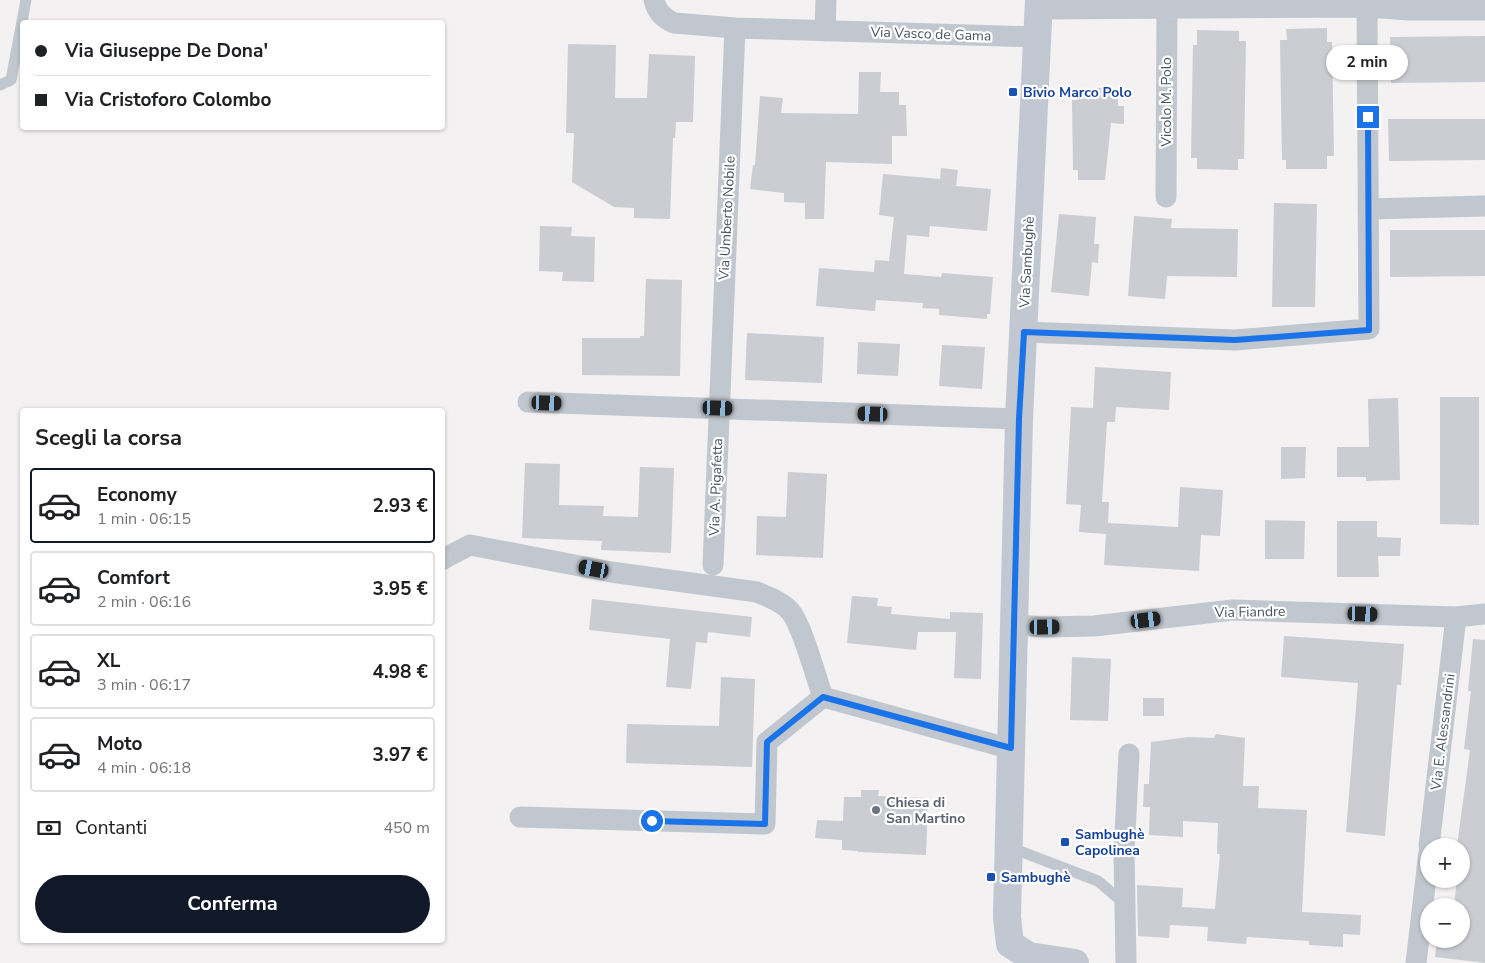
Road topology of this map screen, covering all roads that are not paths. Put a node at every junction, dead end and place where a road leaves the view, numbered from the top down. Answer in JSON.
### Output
{"nodes":[{"id":1,"x":26,"y":0,"type":"edge"},
{"id":2,"x":654,"y":0,"type":"edge"},
{"id":3,"x":826,"y":0,"type":"edge"},
{"id":4,"x":1039,"y":4,"type":"edge"},
{"id":5,"x":1233,"y":4,"type":"edge"},
{"id":6,"x":1167,"y":8,"type":"junction"},
{"id":7,"x":1367,"y":8,"type":"junction"},
{"id":8,"x":1485,"y":10,"type":"edge"},
{"id":9,"x":22,"y":20,"type":"edge"},
{"id":10,"x":735,"y":28,"type":"junction"},
{"id":11,"x":825,"y":31,"type":"junction"},
{"id":12,"x":20,"y":32,"type":"edge"},
{"id":13,"x":1038,"y":38,"type":"junction"},
{"id":14,"x":0,"y":85,"type":"edge"},
{"id":15,"x":1166,"y":197,"type":"dead end"},
{"id":16,"x":1485,"y":206,"type":"edge"},
{"id":17,"x":1368,"y":208,"type":"junction"},
{"id":18,"x":1024,"y":332,"type":"junction"},
{"id":19,"x":528,"y":402,"type":"dead end"},
{"id":20,"x":718,"y":408,"type":"junction"},
{"id":21,"x":1019,"y":419,"type":"junction"},
{"id":22,"x":445,"y":558,"type":"edge"},
{"id":23,"x":713,"y":565,"type":"dead end"},
{"id":24,"x":1485,"y":614,"type":"edge"},
{"id":25,"x":1456,"y":617,"type":"junction"},
{"id":26,"x":1015,"y":625,"type":"junction"},
{"id":27,"x":823,"y":697,"type":"junction"},
{"id":28,"x":1011,"y":748,"type":"junction"},
{"id":29,"x":1129,"y":754,"type":"dead end"},
{"id":30,"x":520,"y":817,"type":"dead end"},
{"id":31,"x":1430,"y":838,"type":"edge"},
{"id":32,"x":1009,"y":848,"type":"junction"},
{"id":33,"x":1425,"y":888,"type":"edge"},
{"id":34,"x":1125,"y":904,"type":"junction"},
{"id":35,"x":1007,"y":953,"type":"edge"},
{"id":36,"x":1075,"y":963,"type":"edge"},
{"id":37,"x":1126,"y":963,"type":"edge"},
{"id":38,"x":1416,"y":963,"type":"edge"}],
"edges":[{"from":1,"to":9,"type":"lane"},
{"from":2,"to":10,"type":"street","name":"Via Vasco de Gama"},
{"from":3,"to":11,"type":"street"},
{"from":4,"to":6,"type":"street"},
{"from":4,"to":13,"type":"street","name":"Via Sambughè"},
{"from":5,"to":6,"type":"street"},
{"from":5,"to":7,"type":"street"},
{"from":6,"to":15,"type":"street","name":"Vicolo M. Polo"},
{"from":7,"to":8,"type":"street"},
{"from":7,"to":17,"type":"street"},
{"from":10,"to":11,"type":"street","name":"Via Vasco de Gama"},
{"from":10,"to":20,"type":"street","name":"Via Umberto Nobile"},
{"from":11,"to":13,"type":"street","name":"Via Vasco de Gama"},
{"from":12,"to":14,"type":"lane"},
{"from":13,"to":18,"type":"street","name":"Via Sambughè"},
{"from":16,"to":17,"type":"street"},
{"from":17,"to":18,"type":"street"},
{"from":18,"to":21,"type":"street","name":"Via Sambughè"},
{"from":19,"to":20,"type":"street"},
{"from":20,"to":21,"type":"street"},
{"from":20,"to":23,"type":"street","name":"Via A. Pigafetta"},
{"from":21,"to":26,"type":"street","name":"Via Sambughè"},
{"from":22,"to":27,"type":"street"},
{"from":24,"to":25,"type":"street","name":"Via Fiandre"},
{"from":25,"to":26,"type":"street","name":"Via Fiandre"},
{"from":25,"to":31,"type":"street","name":"Via E. Alessandrini"},
{"from":26,"to":28,"type":"street","name":"Via Sambughè"},
{"from":27,"to":28,"type":"street"},
{"from":27,"to":30,"type":"street"},
{"from":28,"to":32,"type":"street","name":"Via Sambughè"},
{"from":29,"to":34,"type":"street"},
{"from":32,"to":34,"type":"lane"},
{"from":32,"to":35,"type":"street","name":"Via Sambughè"},
{"from":33,"to":38,"type":"street"},
{"from":34,"to":37,"type":"street"},
{"from":35,"to":36,"type":"street"}]}
